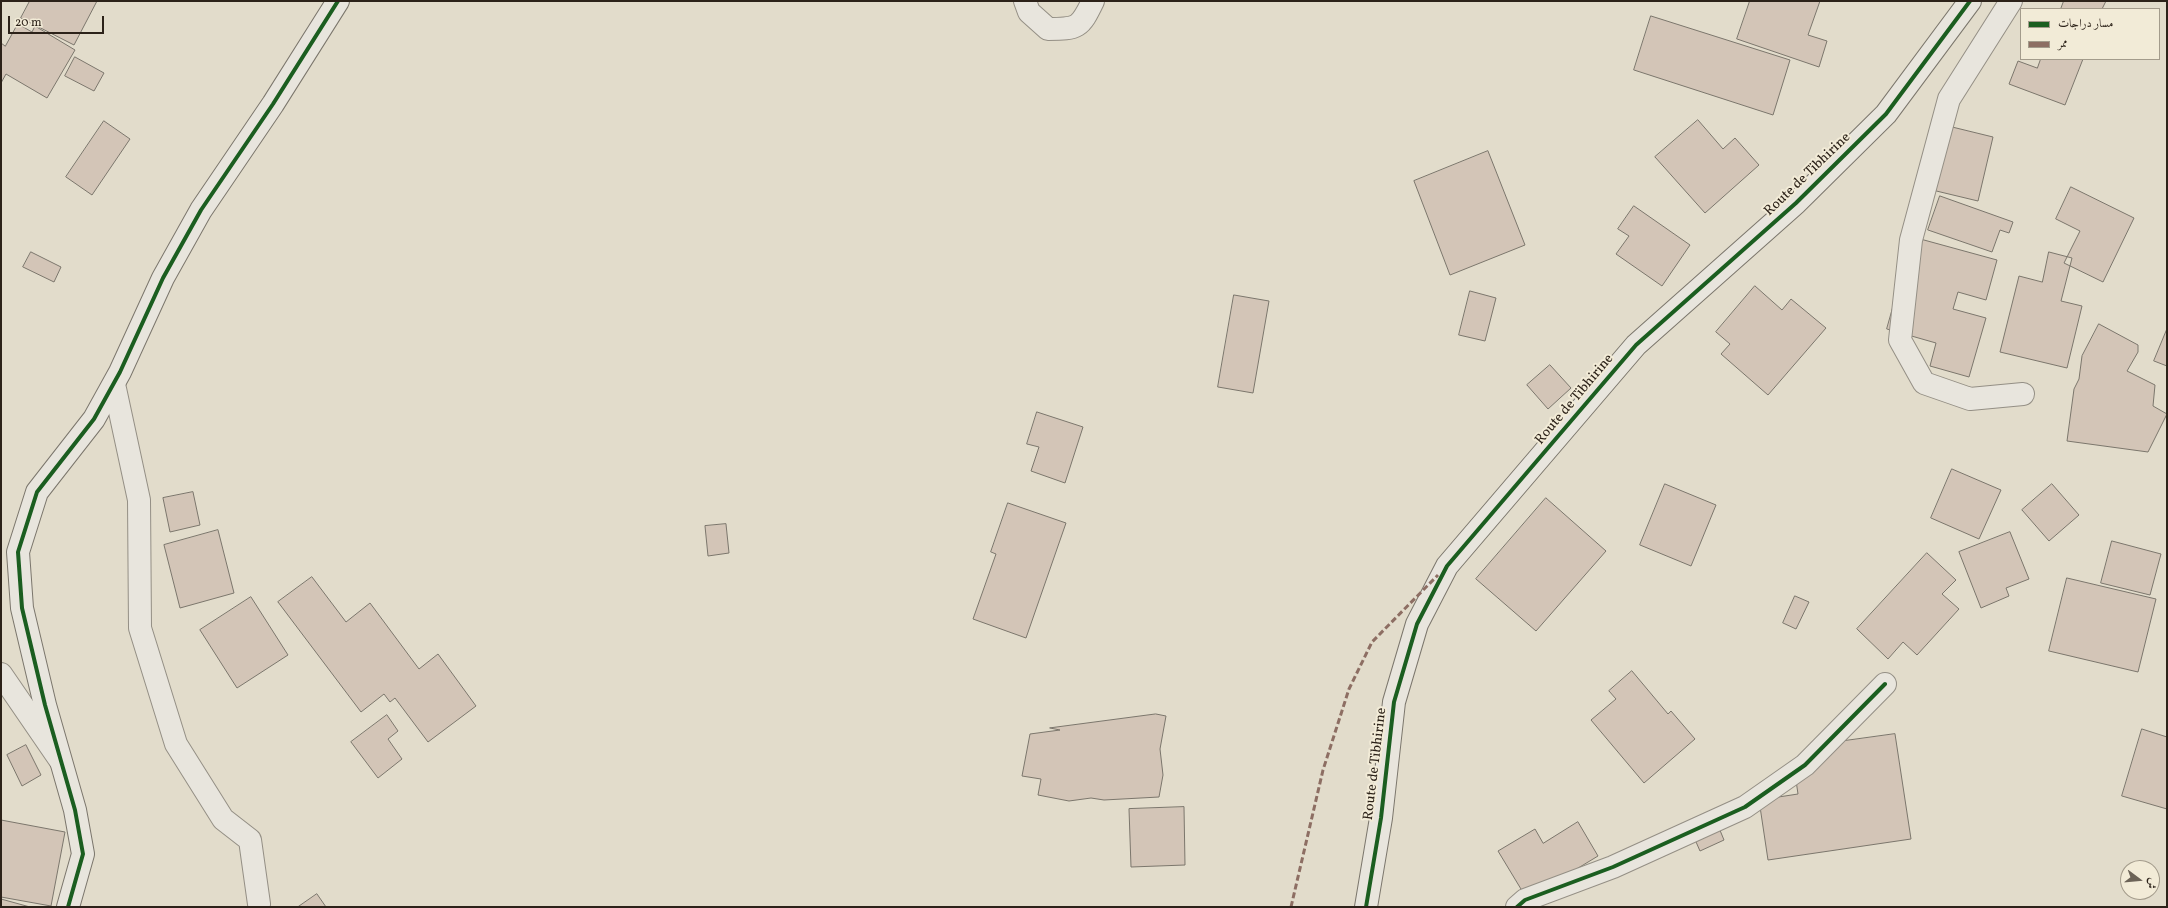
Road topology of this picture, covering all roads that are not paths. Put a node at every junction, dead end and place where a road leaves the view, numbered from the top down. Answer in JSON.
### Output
{"nodes":[{"id":1,"x":338,"y":1,"type":"edge"},
{"id":2,"x":1025,"y":1,"type":"edge"},
{"id":3,"x":1093,"y":1,"type":"edge"},
{"id":4,"x":1970,"y":1,"type":"edge"},
{"id":5,"x":2011,"y":1,"type":"edge"},
{"id":6,"x":114,"y":384,"type":"junction"},
{"id":7,"x":2023,"y":394,"type":"dead end"},
{"id":8,"x":1,"y":674,"type":"edge"},
{"id":9,"x":1885,"y":684,"type":"dead end"},
{"id":10,"x":62,"y":763,"type":"junction"},
{"id":11,"x":259,"y":904,"type":"dead end"},
{"id":12,"x":68,"y":907,"type":"edge"},
{"id":13,"x":1366,"y":907,"type":"edge"},
{"id":14,"x":1517,"y":907,"type":"edge"}],
"edges":[{"from":1,"to":6,"type":"street"},
{"from":2,"to":3,"type":"street"},
{"from":4,"to":13,"type":"street","name":"Route de Tibhirine"},
{"from":5,"to":7,"type":"street"},
{"from":6,"to":10,"type":"street"},
{"from":6,"to":11,"type":"street"},
{"from":8,"to":10,"type":"street"},
{"from":9,"to":14,"type":"street"},
{"from":10,"to":12,"type":"street"}]}
